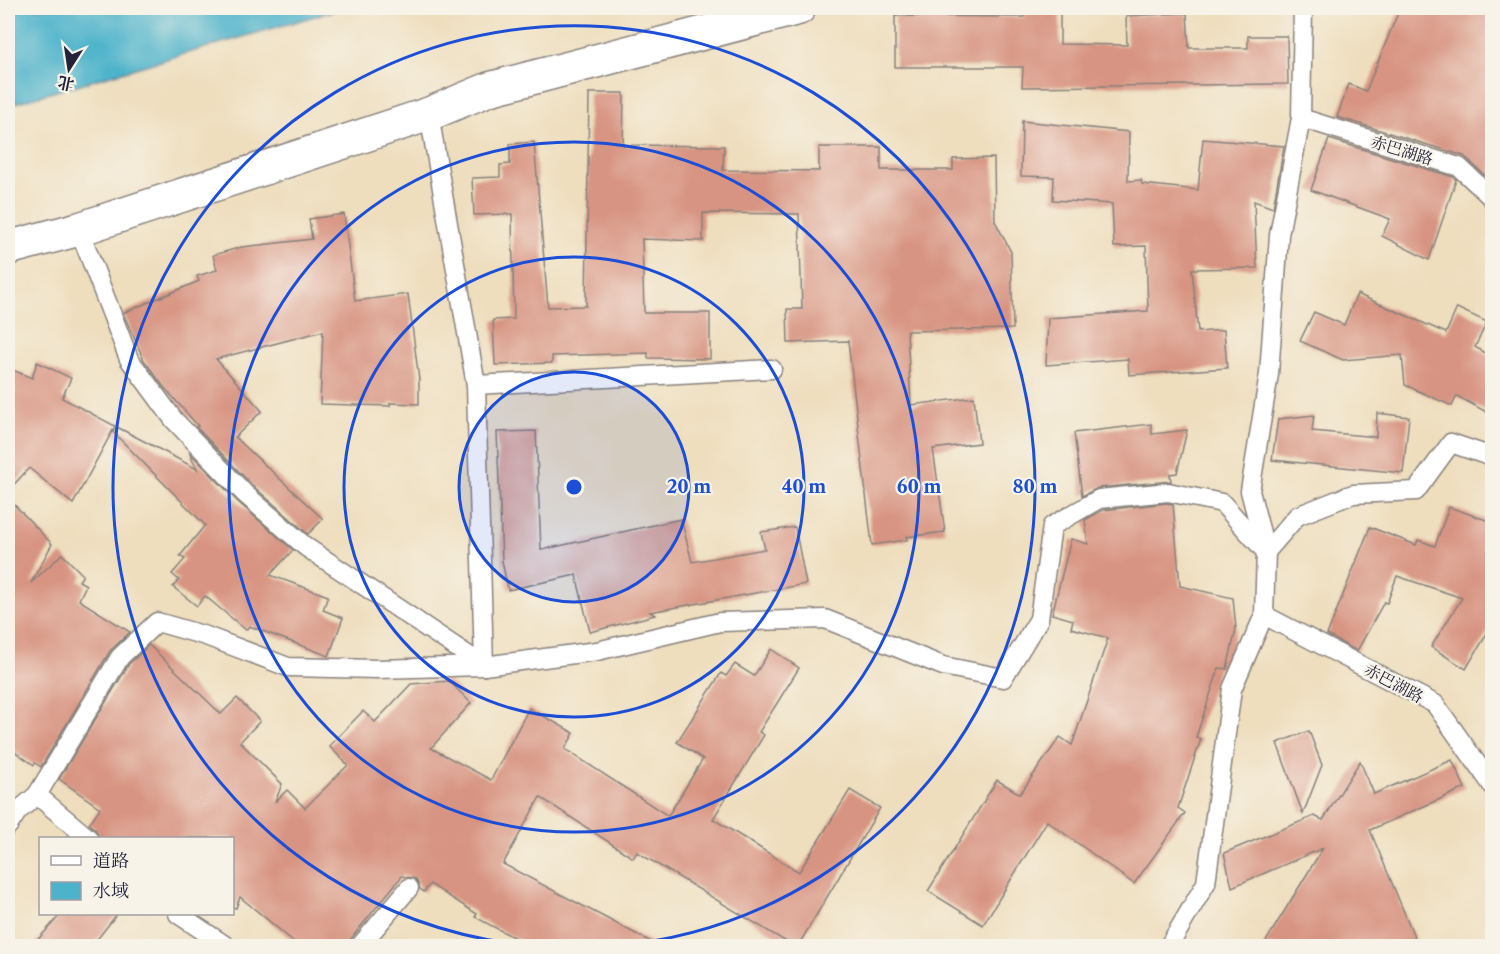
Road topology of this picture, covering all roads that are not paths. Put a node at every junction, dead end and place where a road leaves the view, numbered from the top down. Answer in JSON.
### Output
{"nodes":[{"id":1,"x":799,"y":8,"type":"edge"},
{"id":2,"x":1303,"y":8,"type":"edge"},
{"id":3,"x":429,"y":114,"type":"junction"},
{"id":4,"x":1301,"y":118,"type":"junction"},
{"id":5,"x":1492,"y":198,"type":"edge"},
{"id":6,"x":79,"y":229,"type":"junction"},
{"id":7,"x":8,"y":248,"type":"edge"},
{"id":8,"x":772,"y":369,"type":"dead end"},
{"id":9,"x":476,"y":385,"type":"junction"},
{"id":10,"x":1492,"y":457,"type":"edge"},
{"id":11,"x":1266,"y":552,"type":"junction"},
{"id":12,"x":1264,"y":615,"type":"junction"},
{"id":13,"x":484,"y":666,"type":"junction"},
{"id":14,"x":1492,"y":785,"type":"edge"},
{"id":15,"x":37,"y":795,"type":"junction"},
{"id":16,"x":8,"y":826,"type":"edge"},
{"id":17,"x":87,"y":837,"type":"edge"},
{"id":18,"x":409,"y":888,"type":"dead end"},
{"id":19,"x":180,"y":915,"type":"edge"},
{"id":20,"x":226,"y":946,"type":"edge"},
{"id":21,"x":360,"y":946,"type":"edge"},
{"id":22,"x":1169,"y":946,"type":"edge"}],
"edges":[{"from":1,"to":3,"type":"street"},
{"from":2,"to":4,"type":"lane"},
{"from":3,"to":6,"type":"street"},
{"from":3,"to":9,"type":"lane"},
{"from":4,"to":5,"type":"lane","name":"赤巴湖路"},
{"from":4,"to":11,"type":"lane"},
{"from":6,"to":7,"type":"street"},
{"from":6,"to":13,"type":"lane"},
{"from":8,"to":9,"type":"lane"},
{"from":9,"to":13,"type":"lane"},
{"from":10,"to":11,"type":"lane"},
{"from":11,"to":12,"type":"lane"},
{"from":11,"to":13,"type":"lane"},
{"from":12,"to":14,"type":"lane","name":"赤巴湖路"},
{"from":12,"to":22,"type":"lane"},
{"from":13,"to":15,"type":"lane"},
{"from":15,"to":16,"type":"lane"},
{"from":15,"to":17,"type":"lane"},
{"from":18,"to":21,"type":"lane"},
{"from":19,"to":20,"type":"lane"}]}
